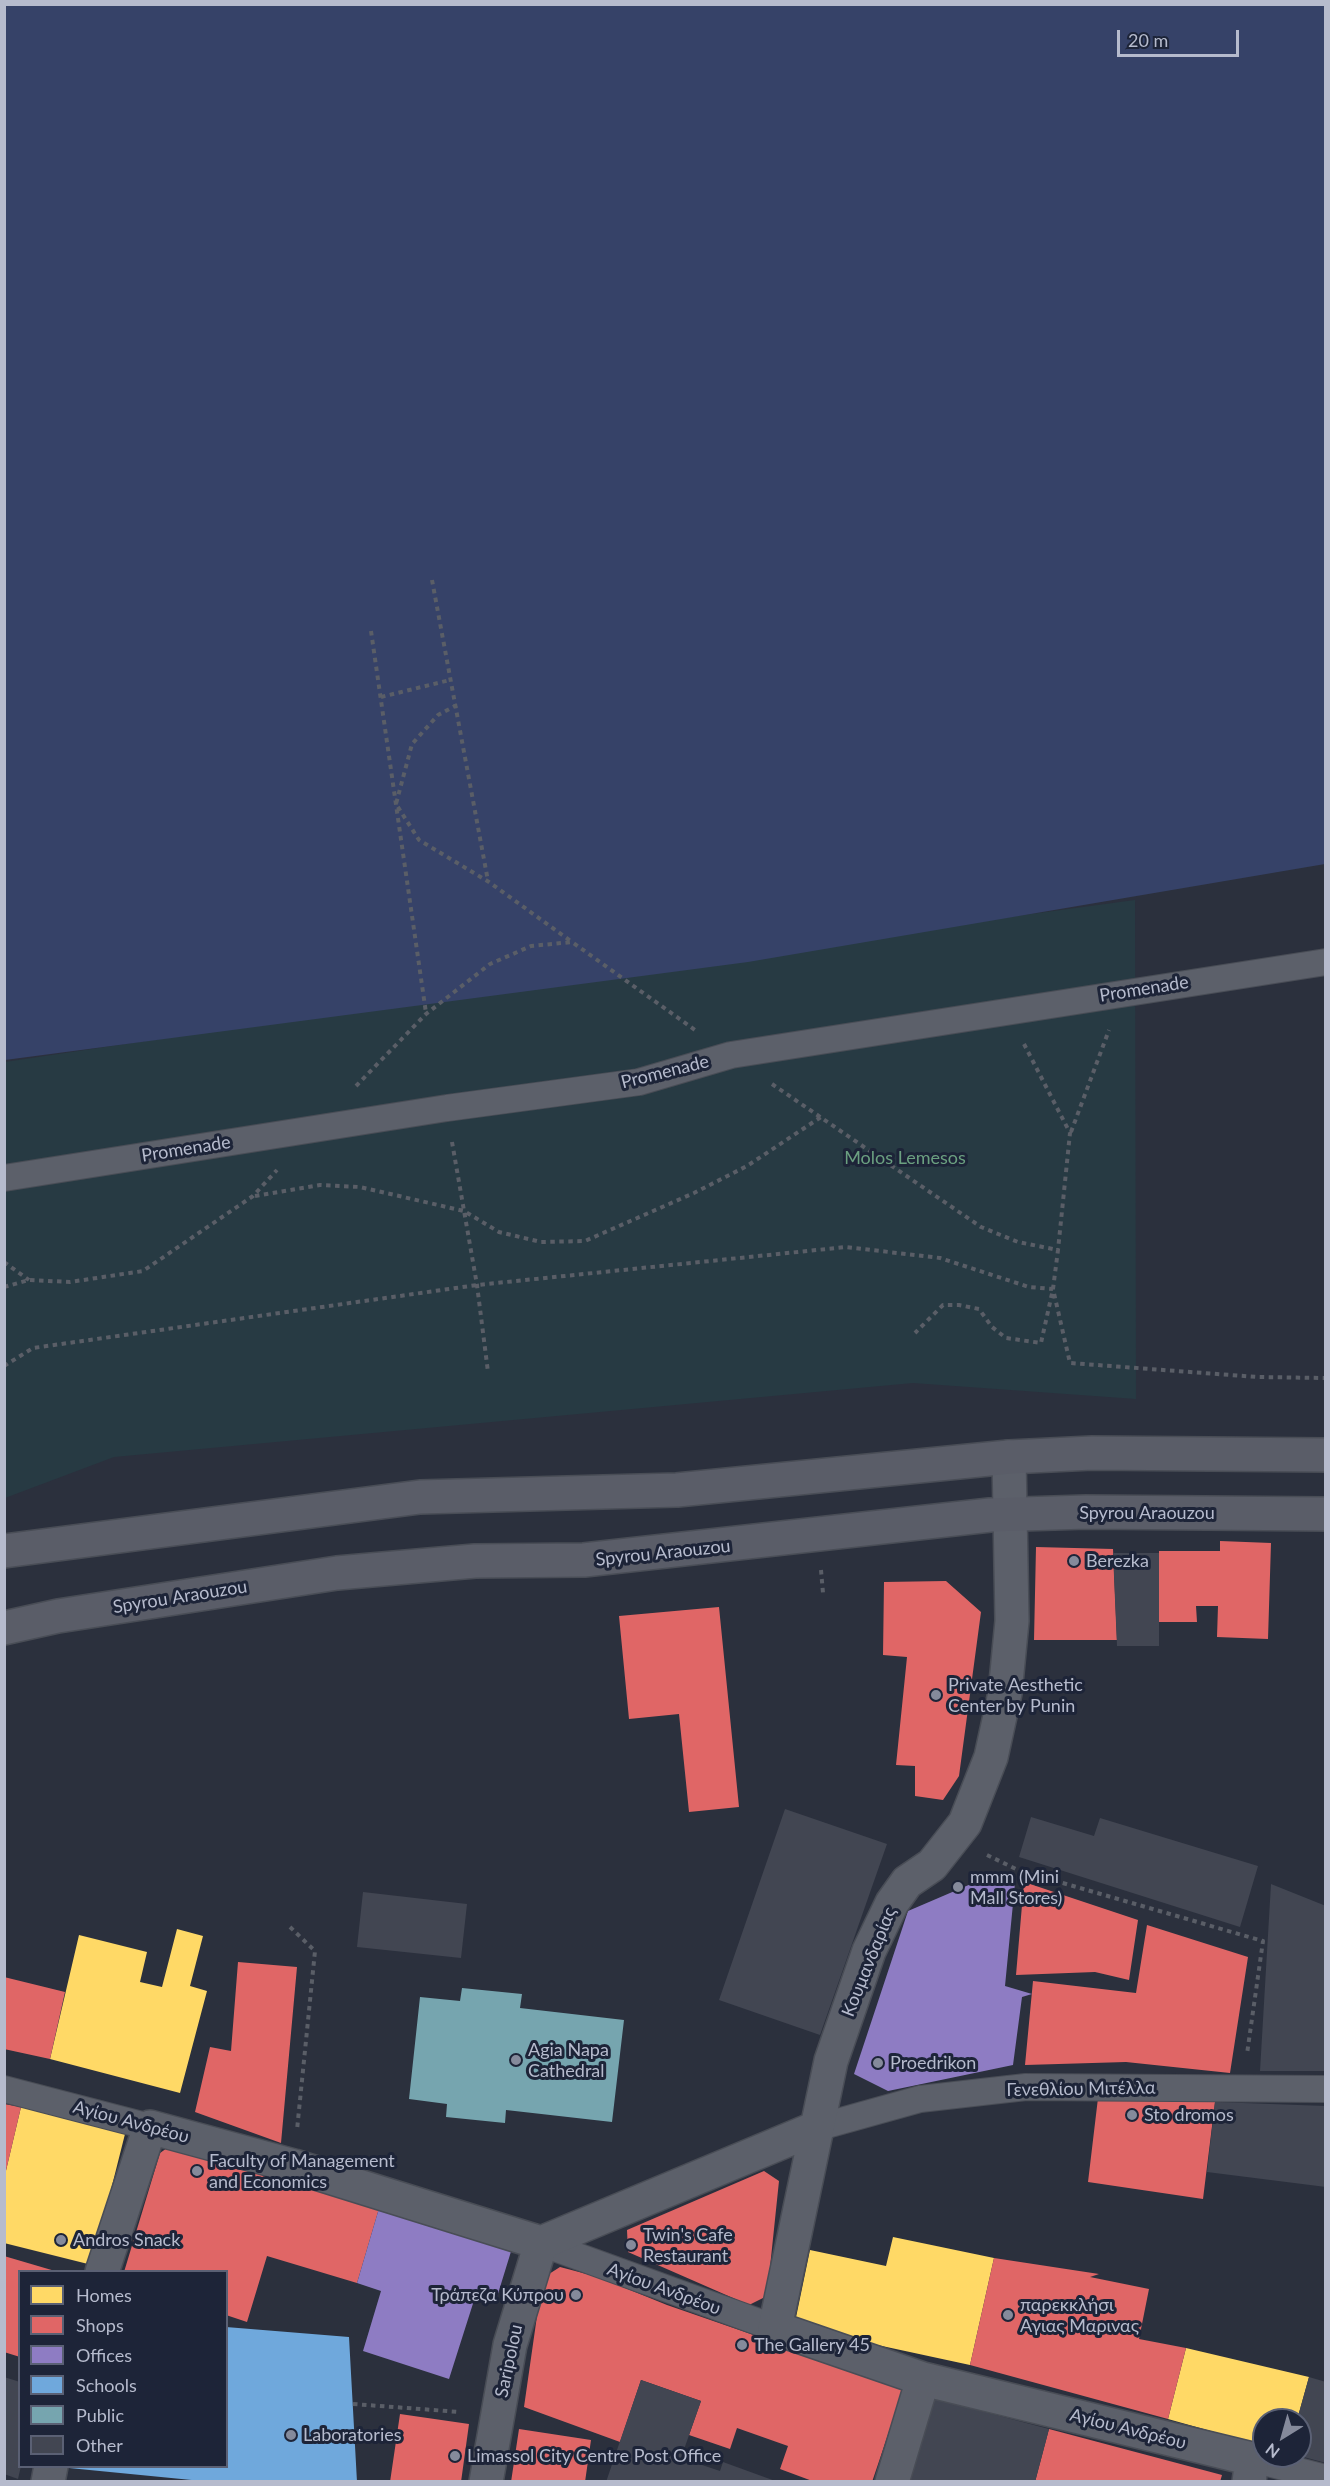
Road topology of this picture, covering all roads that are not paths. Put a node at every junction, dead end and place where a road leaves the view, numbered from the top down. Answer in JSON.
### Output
{"nodes":[{"id":1,"x":1326,"y":962,"type":"edge"},
{"id":2,"x":4,"y":1178,"type":"edge"},
{"id":3,"x":1326,"y":1455,"type":"edge"},
{"id":4,"x":1009,"y":1456,"type":"junction"},
{"id":5,"x":1326,"y":1514,"type":"edge"},
{"id":6,"x":1009,"y":1515,"type":"junction"},
{"id":7,"x":4,"y":1551,"type":"edge"},
{"id":8,"x":4,"y":1628,"type":"edge"},
{"id":9,"x":4,"y":2089,"type":"edge"},
{"id":10,"x":1326,"y":2089,"type":"edge"},
{"id":11,"x":150,"y":2127,"type":"junction"},
{"id":12,"x":816,"y":2128,"type":"junction"},
{"id":13,"x":541,"y":2243,"type":"junction"},
{"id":14,"x":102,"y":2270,"type":"edge"},
{"id":15,"x":775,"y":2328,"type":"junction"},
{"id":16,"x":923,"y":2379,"type":"junction"},
{"id":17,"x":1251,"y":2470,"type":"edge"},
{"id":18,"x":1326,"y":2478,"type":"edge"},
{"id":19,"x":486,"y":2481,"type":"edge"},
{"id":20,"x":892,"y":2481,"type":"edge"}],
"edges":[{"from":1,"to":2,"type":"street","name":"Promenade"},
{"from":3,"to":4,"type":"main road"},
{"from":4,"to":6,"type":"street","name":"Κουμανδαρίας"},
{"from":4,"to":7,"type":"main road"},
{"from":5,"to":6,"type":"main road","name":"Spyrou Araouzou"},
{"from":6,"to":8,"type":"main road","name":"Spyrou Araouzou"},
{"from":6,"to":12,"type":"street","name":"Κουμανδαρίας"},
{"from":9,"to":11,"type":"street","name":"Αγίου Ανδρέου"},
{"from":10,"to":12,"type":"street","name":"Γενεθλίου Μιτέλλα"},
{"from":11,"to":13,"type":"street","name":"Αγίου Ανδρέου"},
{"from":11,"to":14,"type":"street"},
{"from":12,"to":13,"type":"street","name":"Γενεθλίου Μιτέλλα"},
{"from":12,"to":15,"type":"street","name":"Κουμανδαρίας"},
{"from":13,"to":15,"type":"street","name":"Αγίου Ανδρέου"},
{"from":13,"to":19,"type":"street","name":"Saripolou"},
{"from":15,"to":16,"type":"street","name":"Αγίου Ανδρέου"},
{"from":16,"to":17,"type":"street","name":"Αγίου Ανδρέου"},
{"from":16,"to":20,"type":"street"},
{"from":17,"to":18,"type":"street","name":"Αγίου Ανδρέου"}]}
